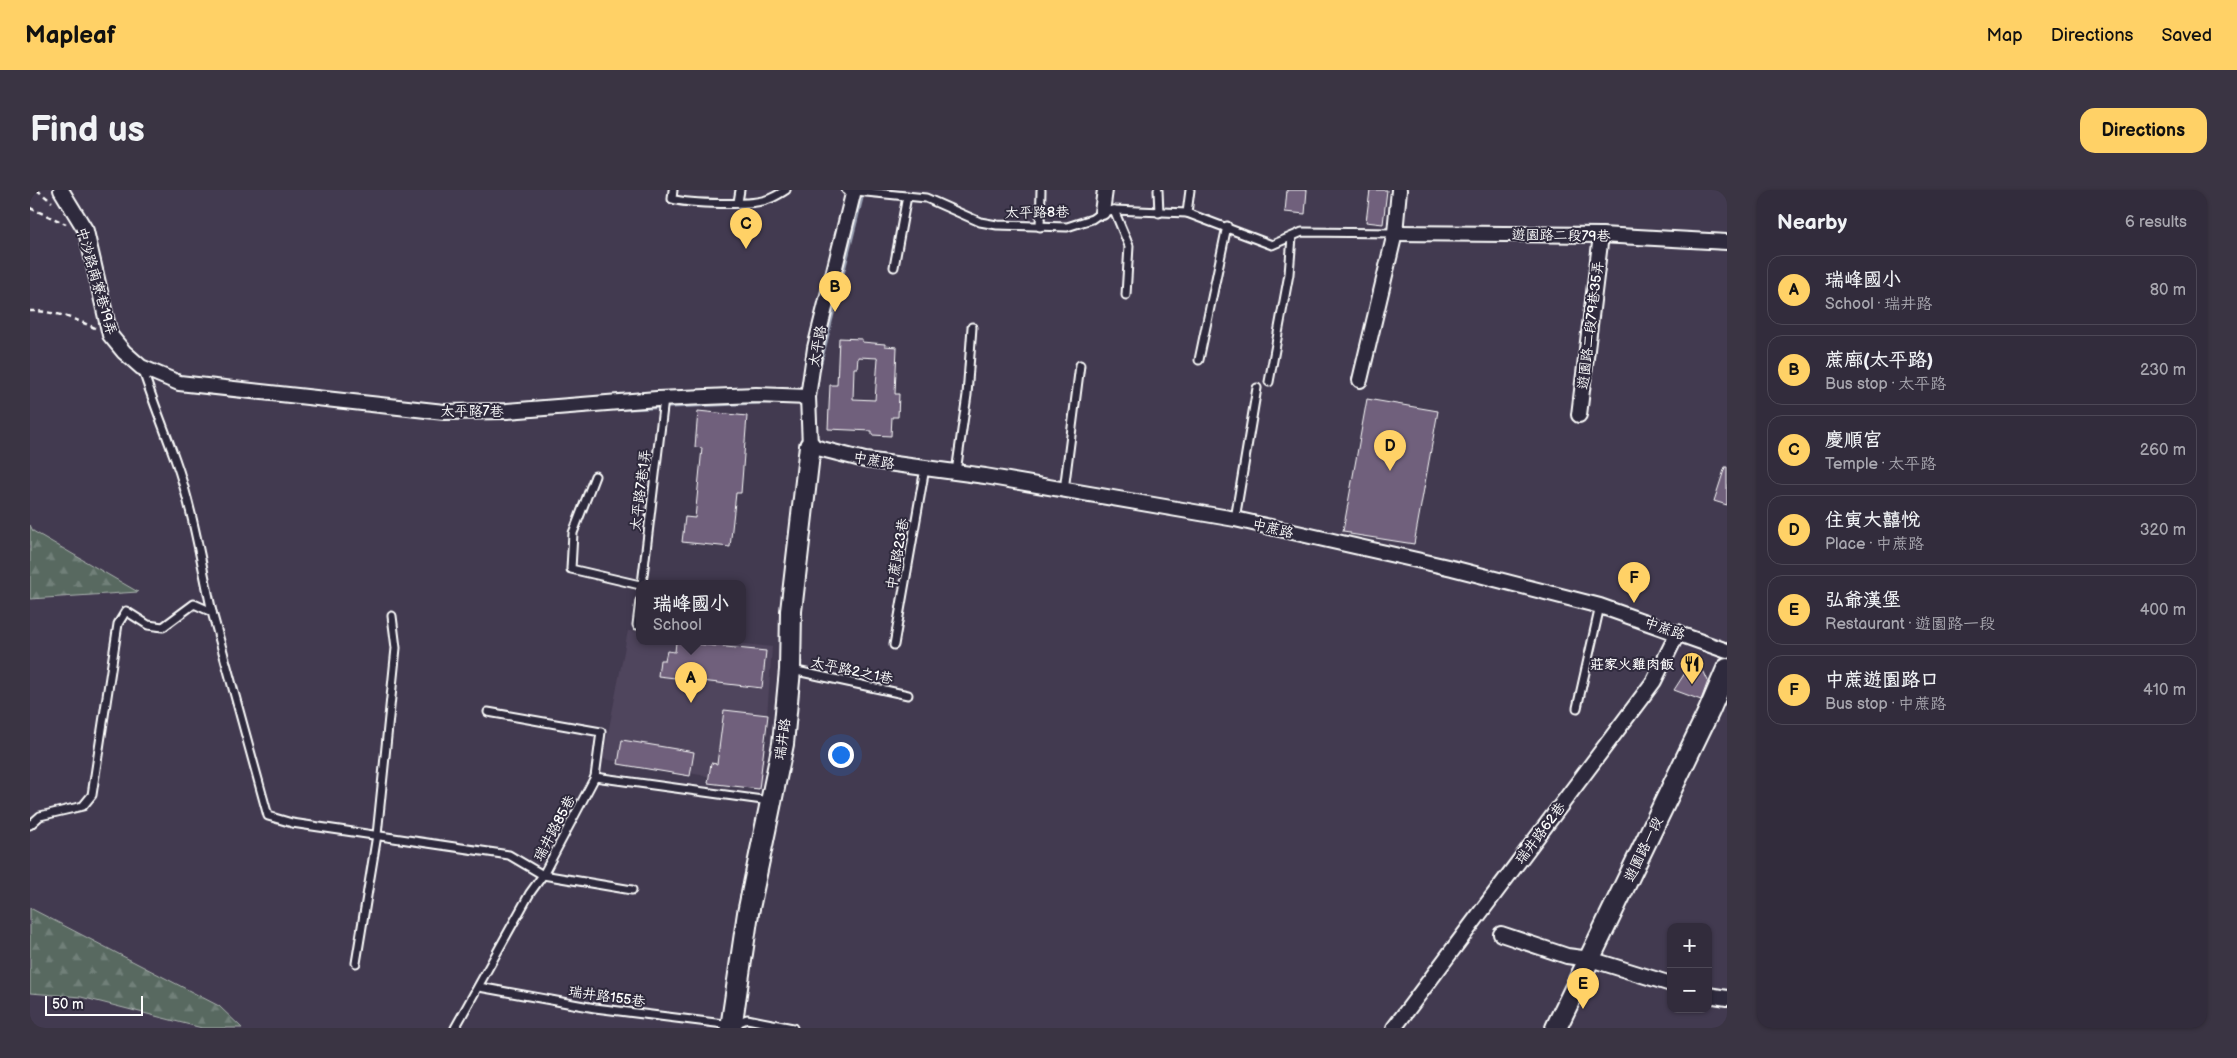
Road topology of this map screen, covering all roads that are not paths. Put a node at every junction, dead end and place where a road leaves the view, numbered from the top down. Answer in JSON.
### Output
{"nodes":[{"id":1,"x":61,"y":190,"type":"edge"},
{"id":2,"x":673,"y":190,"type":"edge"},
{"id":3,"x":740,"y":190,"type":"edge"},
{"id":4,"x":786,"y":190,"type":"edge"},
{"id":5,"x":1041,"y":190,"type":"edge"},
{"id":6,"x":1104,"y":190,"type":"edge"},
{"id":7,"x":1158,"y":190,"type":"edge"},
{"id":8,"x":1190,"y":190,"type":"edge"},
{"id":9,"x":1399,"y":190,"type":"edge"},
{"id":10,"x":851,"y":191,"type":"edge"},
{"id":11,"x":907,"y":196,"type":"junction"},
{"id":12,"x":738,"y":202,"type":"junction"},
{"id":13,"x":1108,"y":211,"type":"junction"},
{"id":14,"x":1159,"y":213,"type":"junction"},
{"id":15,"x":1188,"y":213,"type":"junction"},
{"id":16,"x":1227,"y":226,"type":"junction"},
{"id":17,"x":1040,"y":227,"type":"junction"},
{"id":18,"x":1396,"y":233,"type":"junction"},
{"id":19,"x":1602,"y":235,"type":"junction"},
{"id":20,"x":1292,"y":237,"type":"junction"},
{"id":21,"x":1727,"y":242,"type":"edge"},
{"id":22,"x":894,"y":267,"type":"dead end"},
{"id":23,"x":1126,"y":295,"type":"dead end"},
{"id":24,"x":972,"y":327,"type":"dead end"},
{"id":25,"x":1199,"y":360,"type":"dead end"},
{"id":26,"x":1080,"y":365,"type":"dead end"},
{"id":27,"x":141,"y":366,"type":"junction"},
{"id":28,"x":1360,"y":380,"type":"dead end"},
{"id":29,"x":1269,"y":382,"type":"dead end"},
{"id":30,"x":1257,"y":388,"type":"dead end"},
{"id":31,"x":808,"y":397,"type":"junction"},
{"id":32,"x":664,"y":399,"type":"junction"},
{"id":33,"x":1579,"y":415,"type":"dead end"},
{"id":34,"x":810,"y":446,"type":"junction"},
{"id":35,"x":925,"y":468,"type":"junction"},
{"id":36,"x":956,"y":472,"type":"junction"},
{"id":37,"x":595,"y":476,"type":"dead end"},
{"id":38,"x":1064,"y":490,"type":"junction"},
{"id":39,"x":1235,"y":519,"type":"junction"},
{"id":40,"x":642,"y":580,"type":"edge"},
{"id":41,"x":636,"y":584,"type":"edge"},
{"id":42,"x":1600,"y":606,"type":"junction"},
{"id":43,"x":212,"y":612,"type":"junction"},
{"id":44,"x":392,"y":616,"type":"dead end"},
{"id":45,"x":1678,"y":632,"type":"junction"},
{"id":46,"x":894,"y":645,"type":"dead end"},
{"id":47,"x":1727,"y":650,"type":"edge"},
{"id":48,"x":790,"y":670,"type":"junction"},
{"id":49,"x":1727,"y":670,"type":"edge"},
{"id":50,"x":908,"y":695,"type":"dead end"},
{"id":51,"x":1577,"y":708,"type":"dead end"},
{"id":52,"x":488,"y":712,"type":"dead end"},
{"id":53,"x":595,"y":777,"type":"junction"},
{"id":54,"x":770,"y":801,"type":"junction"},
{"id":55,"x":30,"y":825,"type":"edge"},
{"id":56,"x":377,"y":835,"type":"junction"},
{"id":57,"x":543,"y":875,"type":"junction"},
{"id":58,"x":632,"y":890,"type":"dead end"},
{"id":59,"x":1501,"y":934,"type":"dead end"},
{"id":60,"x":1590,"y":959,"type":"junction"},
{"id":61,"x":356,"y":963,"type":"dead end"},
{"id":62,"x":1667,"y":983,"type":"edge"},
{"id":63,"x":479,"y":987,"type":"junction"},
{"id":64,"x":1712,"y":996,"type":"edge"},
{"id":65,"x":1727,"y":998,"type":"edge"},
{"id":66,"x":731,"y":1026,"type":"edge"},
{"id":67,"x":455,"y":1028,"type":"edge"},
{"id":68,"x":793,"y":1028,"type":"edge"},
{"id":69,"x":1394,"y":1028,"type":"edge"},
{"id":70,"x":1556,"y":1028,"type":"edge"}],
"edges":[{"from":1,"to":27,"type":"street","name":"中沙路南寮巷19弄"},
{"from":2,"to":12,"type":"lane"},
{"from":3,"to":12,"type":"lane"},
{"from":4,"to":12,"type":"lane"},
{"from":5,"to":17,"type":"lane"},
{"from":6,"to":13,"type":"street"},
{"from":7,"to":14,"type":"lane"},
{"from":8,"to":15,"type":"lane"},
{"from":9,"to":18,"type":"street"},
{"from":10,"to":11,"type":"lane","name":"太平路8巷"},
{"from":10,"to":31,"type":"street","name":"太平路"},
{"from":11,"to":17,"type":"lane","name":"太平路8巷"},
{"from":11,"to":22,"type":"lane"},
{"from":13,"to":14,"type":"lane","name":"太平路8巷"},
{"from":13,"to":17,"type":"lane","name":"太平路8巷"},
{"from":13,"to":23,"type":"lane"},
{"from":14,"to":15,"type":"lane","name":"太平路8巷"},
{"from":15,"to":16,"type":"lane","name":"太平路8巷"},
{"from":16,"to":20,"type":"lane","name":"太平路8巷"},
{"from":16,"to":25,"type":"lane"},
{"from":18,"to":19,"type":"street","name":"遊園路二段79巷"},
{"from":18,"to":20,"type":"lane","name":"太平路8巷"},
{"from":18,"to":28,"type":"street"},
{"from":19,"to":21,"type":"street","name":"遊園路二段79巷"},
{"from":19,"to":33,"type":"street","name":"遊園路二段79巷35弄"},
{"from":20,"to":29,"type":"lane"},
{"from":24,"to":36,"type":"lane"},
{"from":26,"to":38,"type":"lane"},
{"from":27,"to":32,"type":"street","name":"太平路7巷"},
{"from":27,"to":43,"type":"lane"},
{"from":30,"to":39,"type":"lane"},
{"from":31,"to":32,"type":"street","name":"太平路7巷"},
{"from":31,"to":34,"type":"street","name":"太平路"},
{"from":32,"to":40,"type":"lane","name":"太平路7巷1弄"},
{"from":34,"to":35,"type":"street","name":"中蔗路"},
{"from":34,"to":48,"type":"street","name":"瑞井路"},
{"from":35,"to":36,"type":"street","name":"中蔗路"},
{"from":35,"to":46,"type":"lane","name":"中蔗路23巷"},
{"from":36,"to":38,"type":"street","name":"中蔗路"},
{"from":37,"to":41,"type":"lane"},
{"from":38,"to":39,"type":"street","name":"中蔗路"},
{"from":39,"to":42,"type":"street","name":"中蔗路"},
{"from":42,"to":45,"type":"street","name":"中蔗路"},
{"from":42,"to":51,"type":"lane"},
{"from":43,"to":55,"type":"lane"},
{"from":43,"to":56,"type":"lane"},
{"from":44,"to":56,"type":"lane"},
{"from":45,"to":47,"type":"street","name":"中蔗路"},
{"from":45,"to":69,"type":"street","name":"瑞井路62巷"},
{"from":48,"to":50,"type":"lane","name":"太平路2之1巷"},
{"from":48,"to":54,"type":"street","name":"瑞井路"},
{"from":49,"to":60,"type":"street","name":"遊園路一段"},
{"from":52,"to":53,"type":"lane","name":"瑞井路85巷"},
{"from":53,"to":54,"type":"lane"},
{"from":53,"to":57,"type":"lane","name":"瑞井路85巷"},
{"from":54,"to":66,"type":"street","name":"瑞井路"},
{"from":56,"to":57,"type":"lane"},
{"from":56,"to":61,"type":"lane"},
{"from":57,"to":58,"type":"lane"},
{"from":57,"to":63,"type":"lane","name":"瑞井路85巷"},
{"from":59,"to":60,"type":"street"},
{"from":60,"to":62,"type":"street"},
{"from":60,"to":70,"type":"street","name":"遊園路一段"},
{"from":63,"to":66,"type":"lane","name":"瑞井路155巷"},
{"from":63,"to":67,"type":"lane","name":"瑞井路85巷"},
{"from":64,"to":65,"type":"street"},
{"from":66,"to":68,"type":"lane","name":"瑞井路155巷"}]}
